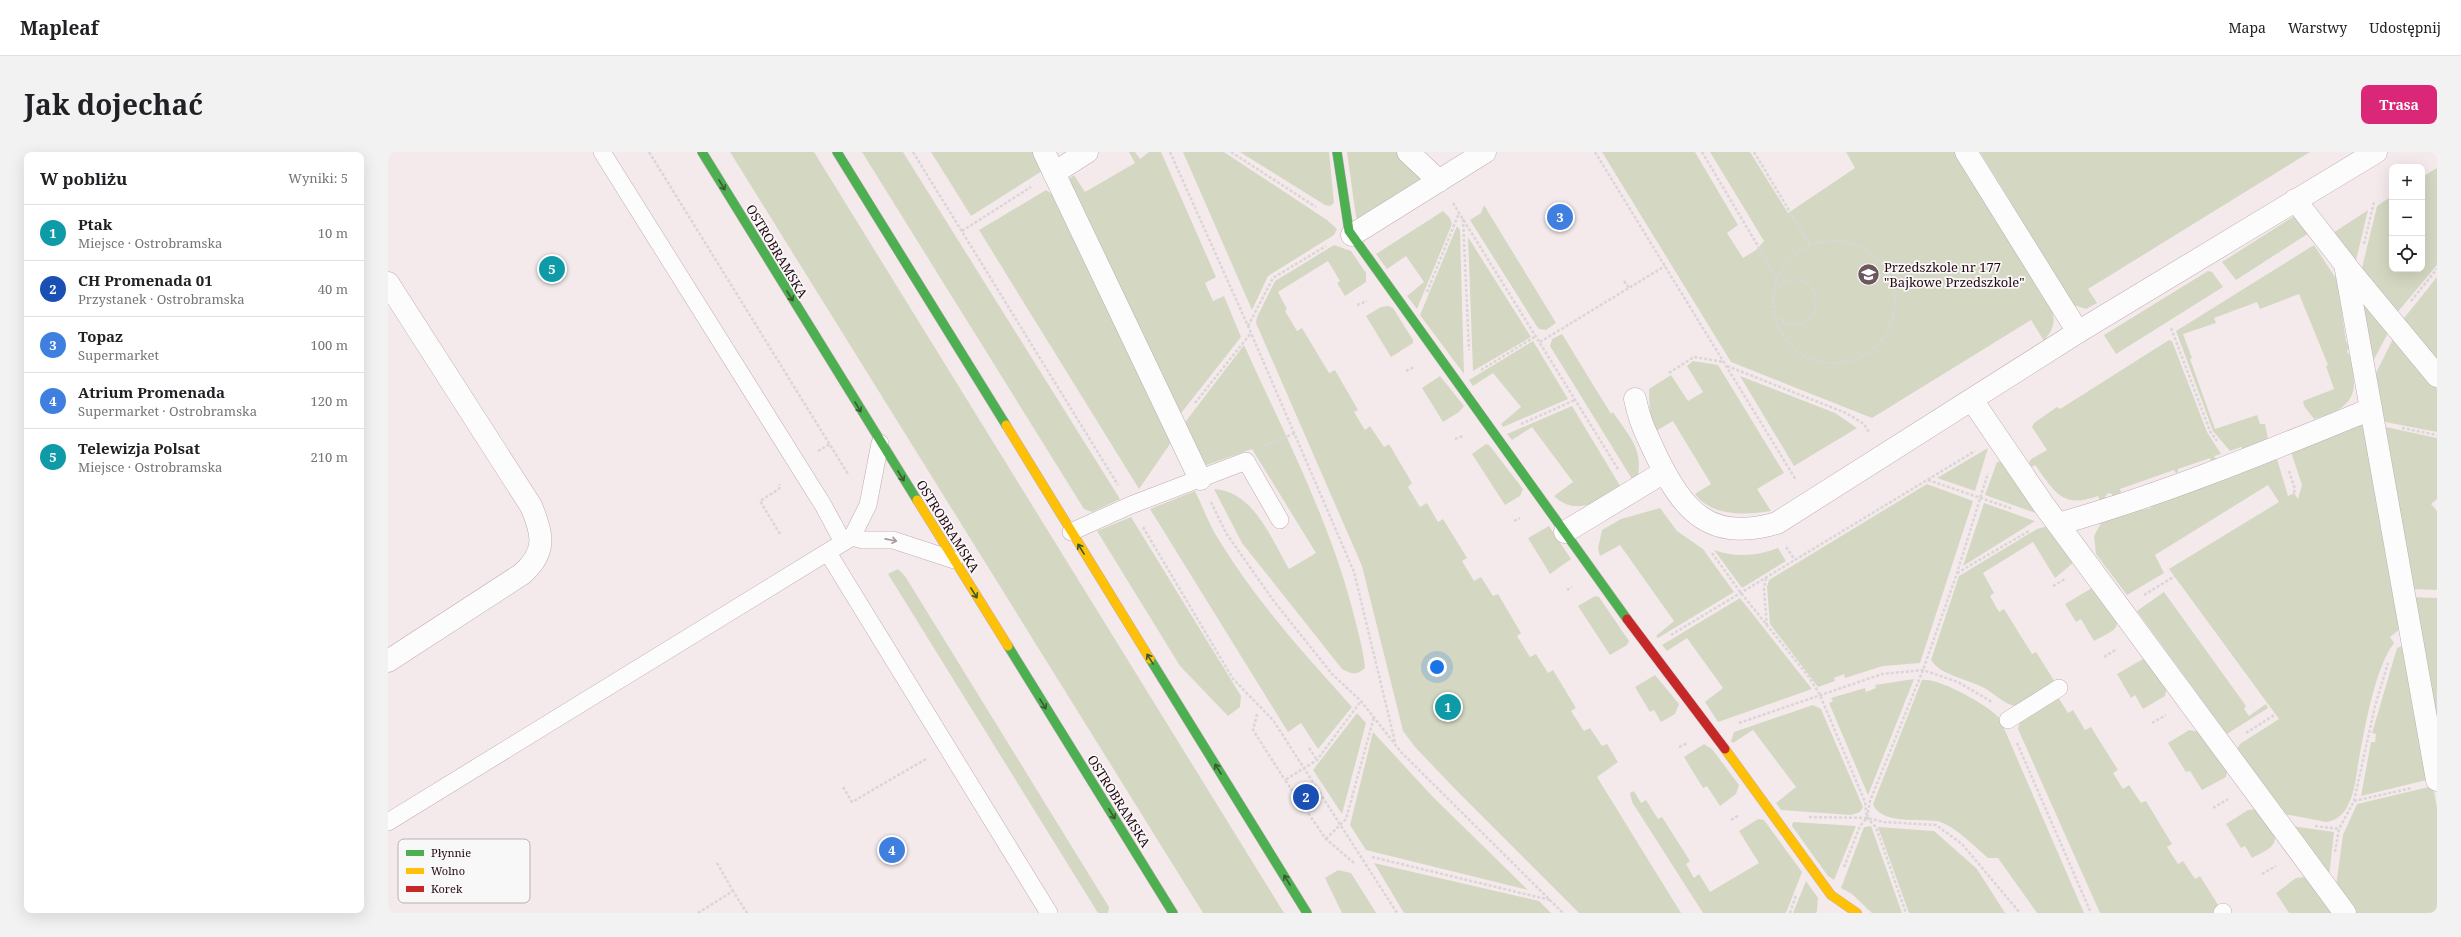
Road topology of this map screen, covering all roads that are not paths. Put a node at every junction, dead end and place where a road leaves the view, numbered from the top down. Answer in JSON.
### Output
{"nodes":[{"id":1,"x":602,"y":152,"type":"edge"},
{"id":2,"x":702,"y":152,"type":"edge"},
{"id":3,"x":837,"y":152,"type":"edge"},
{"id":4,"x":1044,"y":152,"type":"edge"},
{"id":5,"x":1087,"y":152,"type":"edge"},
{"id":6,"x":1337,"y":152,"type":"edge"},
{"id":7,"x":1408,"y":152,"type":"edge"},
{"id":8,"x":1485,"y":152,"type":"edge"},
{"id":9,"x":1966,"y":152,"type":"edge"},
{"id":10,"x":2376,"y":152,"type":"edge"},
{"id":11,"x":1054,"y":173,"type":"junction"},
{"id":12,"x":1439,"y":181,"type":"junction"},
{"id":13,"x":2295,"y":200,"type":"junction"},
{"id":14,"x":1351,"y":233,"type":"junction"},
{"id":15,"x":2350,"y":271,"type":"junction"},
{"id":16,"x":388,"y":283,"type":"edge"},
{"id":17,"x":2078,"y":332,"type":"junction"},
{"id":18,"x":2437,"y":376,"type":"edge"},
{"id":19,"x":1635,"y":399,"type":"dead end"},
{"id":20,"x":1972,"y":400,"type":"junction"},
{"id":21,"x":2372,"y":416,"type":"junction"},
{"id":22,"x":880,"y":443,"type":"junction"},
{"id":23,"x":1664,"y":472,"type":"junction"},
{"id":24,"x":1200,"y":479,"type":"junction"},
{"id":25,"x":1280,"y":520,"type":"dead end"},
{"id":26,"x":2058,"y":524,"type":"junction"},
{"id":27,"x":1071,"y":532,"type":"junction"},
{"id":28,"x":1565,"y":532,"type":"junction"},
{"id":29,"x":848,"y":540,"type":"junction"},
{"id":30,"x":828,"y":553,"type":"junction"},
{"id":31,"x":954,"y":560,"type":"junction"},
{"id":32,"x":388,"y":661,"type":"edge"},
{"id":33,"x":2059,"y":688,"type":"dead end"},
{"id":34,"x":2008,"y":720,"type":"road end"},
{"id":35,"x":2427,"y":783,"type":"edge"},
{"id":36,"x":388,"y":822,"type":"edge"},
{"id":37,"x":1852,"y":912,"type":"edge"},
{"id":38,"x":1049,"y":913,"type":"edge"},
{"id":39,"x":1173,"y":913,"type":"edge"},
{"id":40,"x":1307,"y":913,"type":"edge"},
{"id":41,"x":2345,"y":913,"type":"edge"}],
"edges":[{"from":1,"to":29,"type":"lane"},
{"from":2,"to":22,"type":"main road","name":"OSTROBRAMSKA","one_way":true},
{"from":3,"to":27,"type":"main road"},
{"from":4,"to":11,"type":"street"},
{"from":5,"to":11,"type":"street"},
{"from":6,"to":14,"type":"main road"},
{"from":7,"to":12,"type":"street"},
{"from":8,"to":12,"type":"street"},
{"from":9,"to":17,"type":"street"},
{"from":10,"to":13,"type":"street"},
{"from":11,"to":24,"type":"street"},
{"from":12,"to":14,"type":"street"},
{"from":13,"to":15,"type":"street"},
{"from":13,"to":17,"type":"street"},
{"from":14,"to":28,"type":"main road"},
{"from":15,"to":18,"type":"street"},
{"from":15,"to":21,"type":"street"},
{"from":16,"to":32,"type":"street"},
{"from":17,"to":20,"type":"street"},
{"from":19,"to":23,"type":"street"},
{"from":20,"to":23,"type":"street"},
{"from":20,"to":26,"type":"street"},
{"from":21,"to":26,"type":"street"},
{"from":21,"to":35,"type":"street"},
{"from":22,"to":29,"type":"lane"},
{"from":22,"to":31,"type":"main road","name":"OSTROBRAMSKA","one_way":true},
{"from":23,"to":28,"type":"street"},
{"from":24,"to":25,"type":"lane"},
{"from":24,"to":27,"type":"lane"},
{"from":26,"to":41,"type":"street"},
{"from":40,"to":27,"type":"main road","one_way":true},
{"from":28,"to":37,"type":"main road"},
{"from":29,"to":30,"type":"lane"},
{"from":29,"to":31,"type":"lane","one_way":true},
{"from":30,"to":36,"type":"lane"},
{"from":30,"to":38,"type":"lane"},
{"from":31,"to":39,"type":"main road","name":"OSTROBRAMSKA","one_way":true},
{"from":33,"to":34,"type":"lane"}]}
